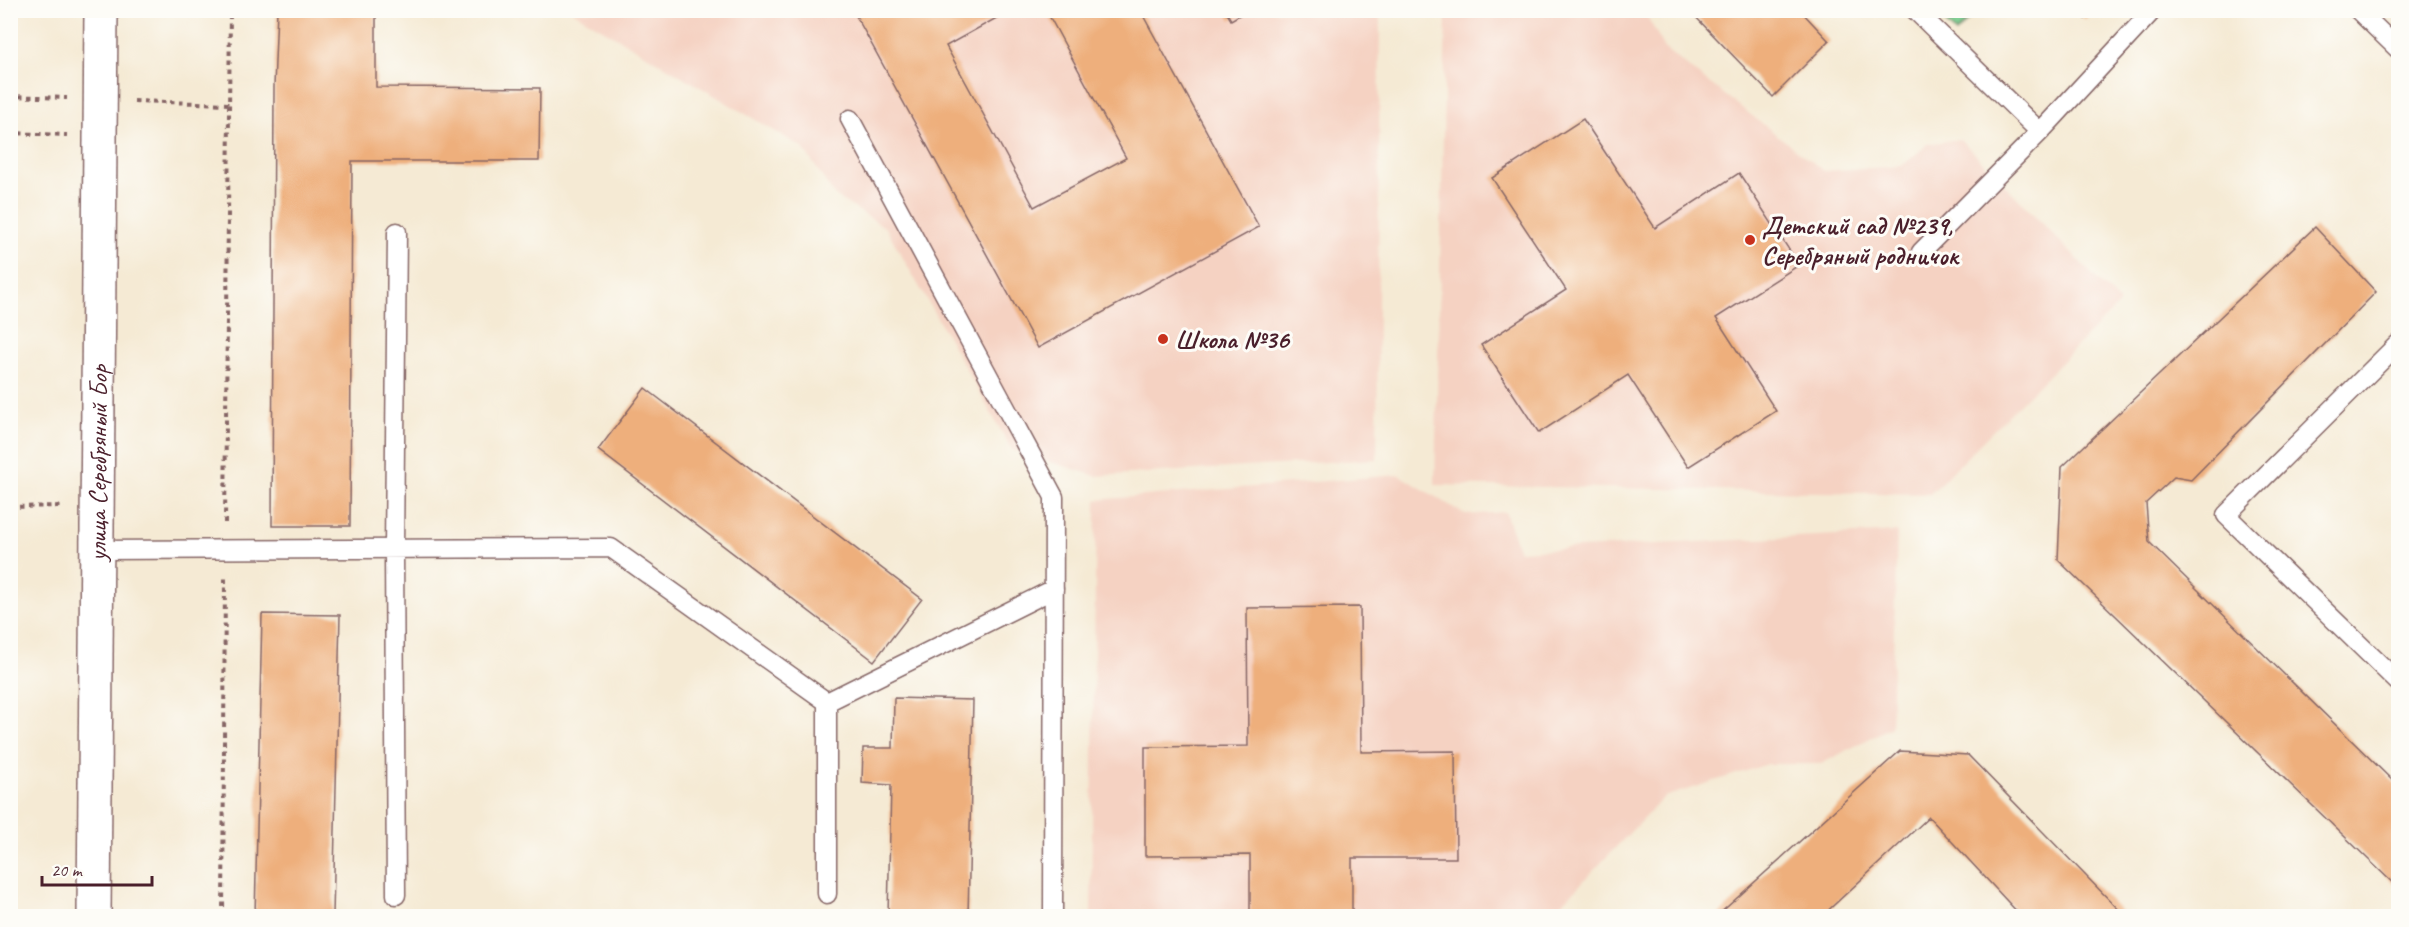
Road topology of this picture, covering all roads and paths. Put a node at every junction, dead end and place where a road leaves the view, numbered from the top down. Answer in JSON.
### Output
{"nodes":[{"id":1,"x":102,"y":10,"type":"edge"},
{"id":2,"x":230,"y":10,"type":"edge"},
{"id":3,"x":1915,"y":10,"type":"edge"},
{"id":4,"x":2153,"y":10,"type":"edge"},
{"id":5,"x":2358,"y":10,"type":"edge"},
{"id":6,"x":2398,"y":49,"type":"edge"},
{"id":7,"x":850,"y":119,"type":"dead end"},
{"id":8,"x":2040,"y":132,"type":"junction"},
{"id":9,"x":10,"y":133,"type":"edge"},
{"id":10,"x":100,"y":136,"type":"junction"},
{"id":11,"x":397,"y":232,"type":"dead end"},
{"id":12,"x":1922,"y":252,"type":"dead end"},
{"id":13,"x":2398,"y":344,"type":"edge"},
{"id":14,"x":97,"y":506,"type":"junction"},
{"id":15,"x":10,"y":507,"type":"edge"},
{"id":16,"x":225,"y":549,"type":"junction"},
{"id":17,"x":393,"y":549,"type":"junction"},
{"id":18,"x":96,"y":550,"type":"junction"},
{"id":19,"x":1054,"y":589,"type":"junction"},
{"id":20,"x":2398,"y":682,"type":"edge"},
{"id":21,"x":827,"y":702,"type":"junction"},
{"id":22,"x":827,"y":894,"type":"dead end"},
{"id":23,"x":396,"y":895,"type":"dead end"},
{"id":24,"x":93,"y":916,"type":"edge"},
{"id":25,"x":223,"y":916,"type":"edge"},
{"id":26,"x":1053,"y":916,"type":"edge"}],
"edges":[{"from":1,"to":10,"type":"street","name":"улица Серебряный Бор"},
{"from":2,"to":16,"type":"path"},
{"from":3,"to":8,"type":"lane"},
{"from":4,"to":8,"type":"lane"},
{"from":5,"to":6,"type":"lane"},
{"from":7,"to":19,"type":"lane"},
{"from":8,"to":12,"type":"lane"},
{"from":9,"to":10,"type":"path"},
{"from":10,"to":14,"type":"street","name":"улица Серебряный Бор"},
{"from":11,"to":17,"type":"lane"},
{"from":13,"to":20,"type":"lane"},
{"from":14,"to":15,"type":"path"},
{"from":14,"to":18,"type":"street","name":"улица Серебряный Бор"},
{"from":16,"to":17,"type":"lane"},
{"from":16,"to":18,"type":"lane"},
{"from":16,"to":25,"type":"path"},
{"from":17,"to":21,"type":"lane"},
{"from":17,"to":23,"type":"lane"},
{"from":18,"to":24,"type":"street","name":"улица Серебряный Бор"},
{"from":19,"to":21,"type":"lane"},
{"from":19,"to":26,"type":"lane"},
{"from":21,"to":22,"type":"lane"}]}
